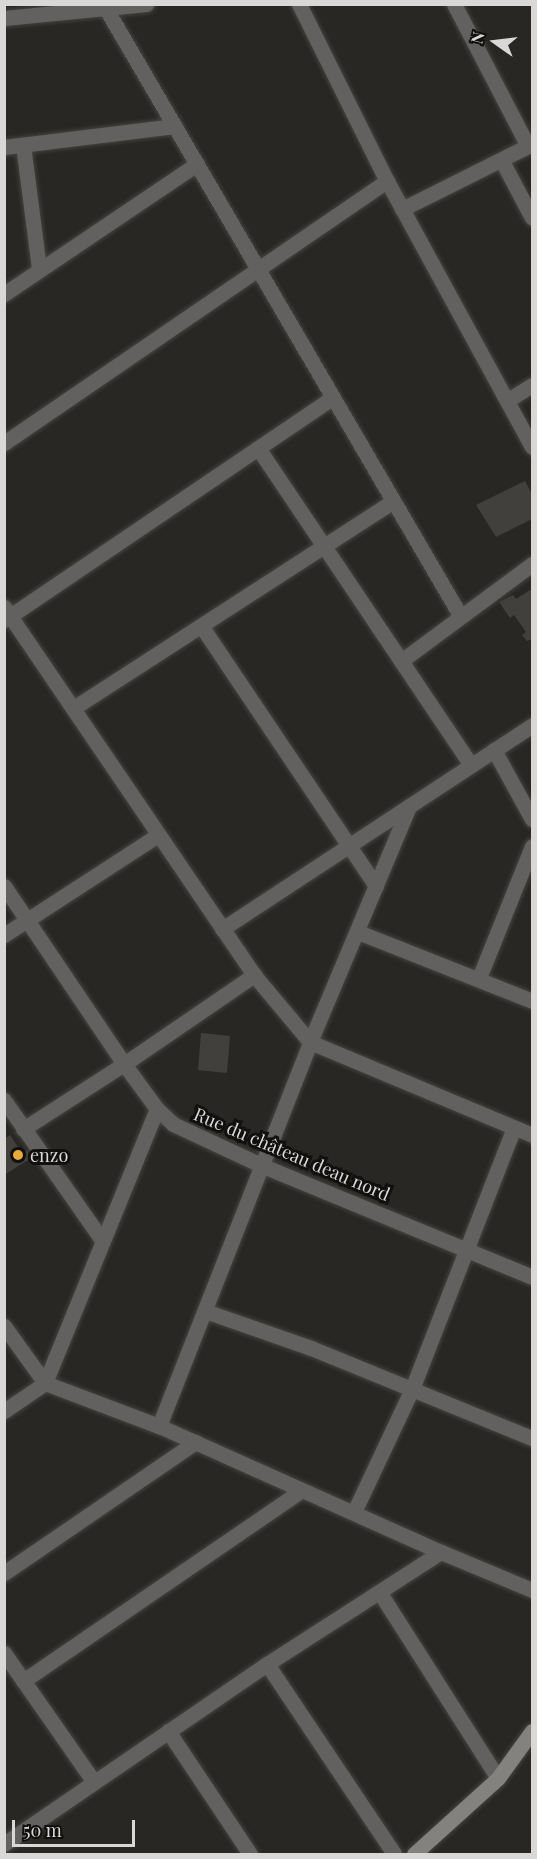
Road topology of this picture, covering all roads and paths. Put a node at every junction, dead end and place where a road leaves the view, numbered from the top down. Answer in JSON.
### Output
{"nodes":[{"id":1,"x":146,"y":4,"type":"edge"},
{"id":2,"x":454,"y":4,"type":"edge"},
{"id":3,"x":300,"y":5,"type":"edge"},
{"id":4,"x":105,"y":7,"type":"junction"},
{"id":5,"x":31,"y":10,"type":"edge"},
{"id":6,"x":4,"y":18,"type":"edge"},
{"id":7,"x":175,"y":126,"type":"junction"},
{"id":8,"x":23,"y":145,"type":"junction"},
{"id":9,"x":530,"y":145,"type":"edge"},
{"id":10,"x":4,"y":147,"type":"edge"},
{"id":11,"x":502,"y":161,"type":"junction"},
{"id":12,"x":197,"y":165,"type":"junction"},
{"id":13,"x":387,"y":182,"type":"junction"},
{"id":14,"x":402,"y":209,"type":"junction"},
{"id":15,"x":532,"y":218,"type":"edge"},
{"id":16,"x":39,"y":268,"type":"junction"},
{"id":17,"x":258,"y":269,"type":"junction"},
{"id":18,"x":4,"y":294,"type":"edge"},
{"id":19,"x":532,"y":386,"type":"edge"},
{"id":20,"x":333,"y":397,"type":"junction"},
{"id":21,"x":508,"y":400,"type":"junction"},
{"id":22,"x":4,"y":443,"type":"edge"},
{"id":23,"x":532,"y":447,"type":"edge"},
{"id":24,"x":258,"y":448,"type":"junction"},
{"id":25,"x":393,"y":501,"type":"junction"},
{"id":26,"x":325,"y":547,"type":"junction"},
{"id":27,"x":532,"y":564,"type":"edge"},
{"id":28,"x":6,"y":615,"type":"edge"},
{"id":29,"x":460,"y":615,"type":"junction"},
{"id":30,"x":202,"y":627,"type":"junction"},
{"id":31,"x":401,"y":661,"type":"junction"},
{"id":32,"x":75,"y":707,"type":"junction"},
{"id":33,"x":532,"y":725,"type":"edge"},
{"id":34,"x":494,"y":750,"type":"junction"},
{"id":35,"x":471,"y":765,"type":"junction"},
{"id":36,"x":410,"y":806,"type":"junction"},
{"id":37,"x":532,"y":819,"type":"edge"},
{"id":38,"x":158,"y":834,"type":"junction"},
{"id":39,"x":350,"y":846,"type":"junction"},
{"id":40,"x":532,"y":846,"type":"edge"},
{"id":41,"x":4,"y":886,"type":"edge"},
{"id":42,"x":376,"y":886,"type":"junction"},
{"id":43,"x":27,"y":919,"type":"junction"},
{"id":44,"x":222,"y":929,"type":"junction"},
{"id":45,"x":358,"y":932,"type":"junction"},
{"id":46,"x":4,"y":935,"type":"edge"},
{"id":47,"x":254,"y":975,"type":"junction"},
{"id":48,"x":479,"y":978,"type":"junction"},
{"id":49,"x":532,"y":1000,"type":"edge"},
{"id":50,"x":310,"y":1042,"type":"junction"},
{"id":51,"x":124,"y":1064,"type":"junction"},
{"id":52,"x":4,"y":1100,"type":"edge"},
{"id":53,"x":157,"y":1109,"type":"junction"},
{"id":54,"x":514,"y":1128,"type":"junction"},
{"id":55,"x":23,"y":1129,"type":"junction"},
{"id":56,"x":532,"y":1135,"type":"edge"},
{"id":57,"x":262,"y":1166,"type":"junction"},
{"id":58,"x":102,"y":1240,"type":"junction"},
{"id":59,"x":465,"y":1250,"type":"junction"},
{"id":60,"x":532,"y":1277,"type":"edge"},
{"id":61,"x":205,"y":1311,"type":"junction"},
{"id":62,"x":4,"y":1326,"type":"edge"},
{"id":63,"x":45,"y":1383,"type":"junction"},
{"id":64,"x":412,"y":1389,"type":"junction"},
{"id":65,"x":4,"y":1411,"type":"edge"},
{"id":66,"x":159,"y":1426,"type":"junction"},
{"id":67,"x":532,"y":1438,"type":"edge"},
{"id":68,"x":195,"y":1442,"type":"junction"},
{"id":69,"x":301,"y":1491,"type":"junction"},
{"id":70,"x":354,"y":1512,"type":"junction"},
{"id":71,"x":441,"y":1552,"type":"junction"},
{"id":72,"x":4,"y":1573,"type":"edge"},
{"id":73,"x":532,"y":1590,"type":"edge"},
{"id":74,"x":380,"y":1593,"type":"junction"},
{"id":75,"x":4,"y":1653,"type":"edge"},
{"id":76,"x":267,"y":1664,"type":"junction"},
{"id":77,"x":23,"y":1682,"type":"junction"},
{"id":78,"x":168,"y":1731,"type":"junction"},
{"id":79,"x":532,"y":1731,"type":"edge"},
{"id":80,"x":498,"y":1778,"type":"junction"},
{"id":81,"x":94,"y":1782,"type":"junction"},
{"id":82,"x":4,"y":1844,"type":"edge"},
{"id":83,"x":245,"y":1852,"type":"edge"},
{"id":84,"x":394,"y":1854,"type":"edge"},
{"id":85,"x":414,"y":1854,"type":"edge"}],
"edges":[{"from":1,"to":4,"type":"street"},
{"from":2,"to":9,"type":"street"},
{"from":3,"to":13,"type":"street"},
{"from":4,"to":5,"type":"street"},
{"from":4,"to":7,"type":"street"},
{"from":5,"to":6,"type":"street"},
{"from":7,"to":8,"type":"street"},
{"from":7,"to":12,"type":"street"},
{"from":8,"to":10,"type":"street"},
{"from":8,"to":16,"type":"street"},
{"from":9,"to":11,"type":"street"},
{"from":11,"to":14,"type":"street"},
{"from":11,"to":15,"type":"street"},
{"from":12,"to":16,"type":"street"},
{"from":12,"to":17,"type":"street"},
{"from":13,"to":14,"type":"street"},
{"from":13,"to":17,"type":"street"},
{"from":14,"to":21,"type":"street"},
{"from":16,"to":18,"type":"street"},
{"from":17,"to":20,"type":"street"},
{"from":17,"to":22,"type":"street"},
{"from":19,"to":21,"type":"street"},
{"from":20,"to":24,"type":"street"},
{"from":20,"to":25,"type":"street"},
{"from":21,"to":23,"type":"street"},
{"from":24,"to":26,"type":"street"},
{"from":24,"to":28,"type":"street"},
{"from":25,"to":26,"type":"street"},
{"from":25,"to":29,"type":"street"},
{"from":26,"to":30,"type":"street"},
{"from":26,"to":31,"type":"street"},
{"from":27,"to":29,"type":"street"},
{"from":28,"to":32,"type":"street"},
{"from":29,"to":31,"type":"street"},
{"from":30,"to":32,"type":"street"},
{"from":30,"to":39,"type":"street"},
{"from":31,"to":35,"type":"street"},
{"from":32,"to":38,"type":"street"},
{"from":33,"to":34,"type":"street"},
{"from":34,"to":35,"type":"street"},
{"from":34,"to":37,"type":"street"},
{"from":35,"to":36,"type":"street"},
{"from":36,"to":39,"type":"street"},
{"from":36,"to":42,"type":"street"},
{"from":38,"to":43,"type":"street"},
{"from":38,"to":44,"type":"street"},
{"from":39,"to":42,"type":"street"},
{"from":39,"to":44,"type":"street"},
{"from":40,"to":48,"type":"street"},
{"from":41,"to":43,"type":"street","name":"Rue du château deau nord"},
{"from":42,"to":45,"type":"street"},
{"from":43,"to":46,"type":"street"},
{"from":43,"to":51,"type":"street","name":"Rue du château deau nord"},
{"from":44,"to":47,"type":"street"},
{"from":45,"to":48,"type":"street"},
{"from":45,"to":50,"type":"street"},
{"from":47,"to":50,"type":"street"},
{"from":47,"to":51,"type":"street"},
{"from":48,"to":49,"type":"street"},
{"from":50,"to":54,"type":"street"},
{"from":50,"to":57,"type":"street"},
{"from":51,"to":53,"type":"street","name":"Rue du château deau nord"},
{"from":51,"to":55,"type":"street"},
{"from":52,"to":55,"type":"street"},
{"from":53,"to":57,"type":"street","name":"Rue du château deau nord"},
{"from":53,"to":58,"type":"street"},
{"from":54,"to":56,"type":"street"},
{"from":54,"to":59,"type":"street"},
{"from":55,"to":58,"type":"street"},
{"from":57,"to":59,"type":"street","name":"Rue du château deau nord"},
{"from":57,"to":61,"type":"street"},
{"from":58,"to":63,"type":"street"},
{"from":59,"to":60,"type":"street","name":"Rue du château deau nord"},
{"from":59,"to":64,"type":"street"},
{"from":61,"to":64,"type":"street"},
{"from":61,"to":66,"type":"street"},
{"from":62,"to":63,"type":"street"},
{"from":63,"to":65,"type":"street"},
{"from":63,"to":66,"type":"street"},
{"from":64,"to":67,"type":"street"},
{"from":64,"to":70,"type":"street"},
{"from":66,"to":68,"type":"street"},
{"from":68,"to":69,"type":"street"},
{"from":68,"to":72,"type":"street"},
{"from":69,"to":70,"type":"street"},
{"from":69,"to":77,"type":"street"},
{"from":70,"to":71,"type":"street"},
{"from":71,"to":73,"type":"street"},
{"from":71,"to":74,"type":"street"},
{"from":74,"to":76,"type":"street"},
{"from":74,"to":80,"type":"street"},
{"from":75,"to":77,"type":"street"},
{"from":76,"to":78,"type":"street"},
{"from":76,"to":84,"type":"street"},
{"from":77,"to":81,"type":"street"},
{"from":78,"to":81,"type":"street"},
{"from":78,"to":83,"type":"street"},
{"from":79,"to":80,"type":"main road"},
{"from":80,"to":85,"type":"main road"},
{"from":81,"to":82,"type":"street"}]}
